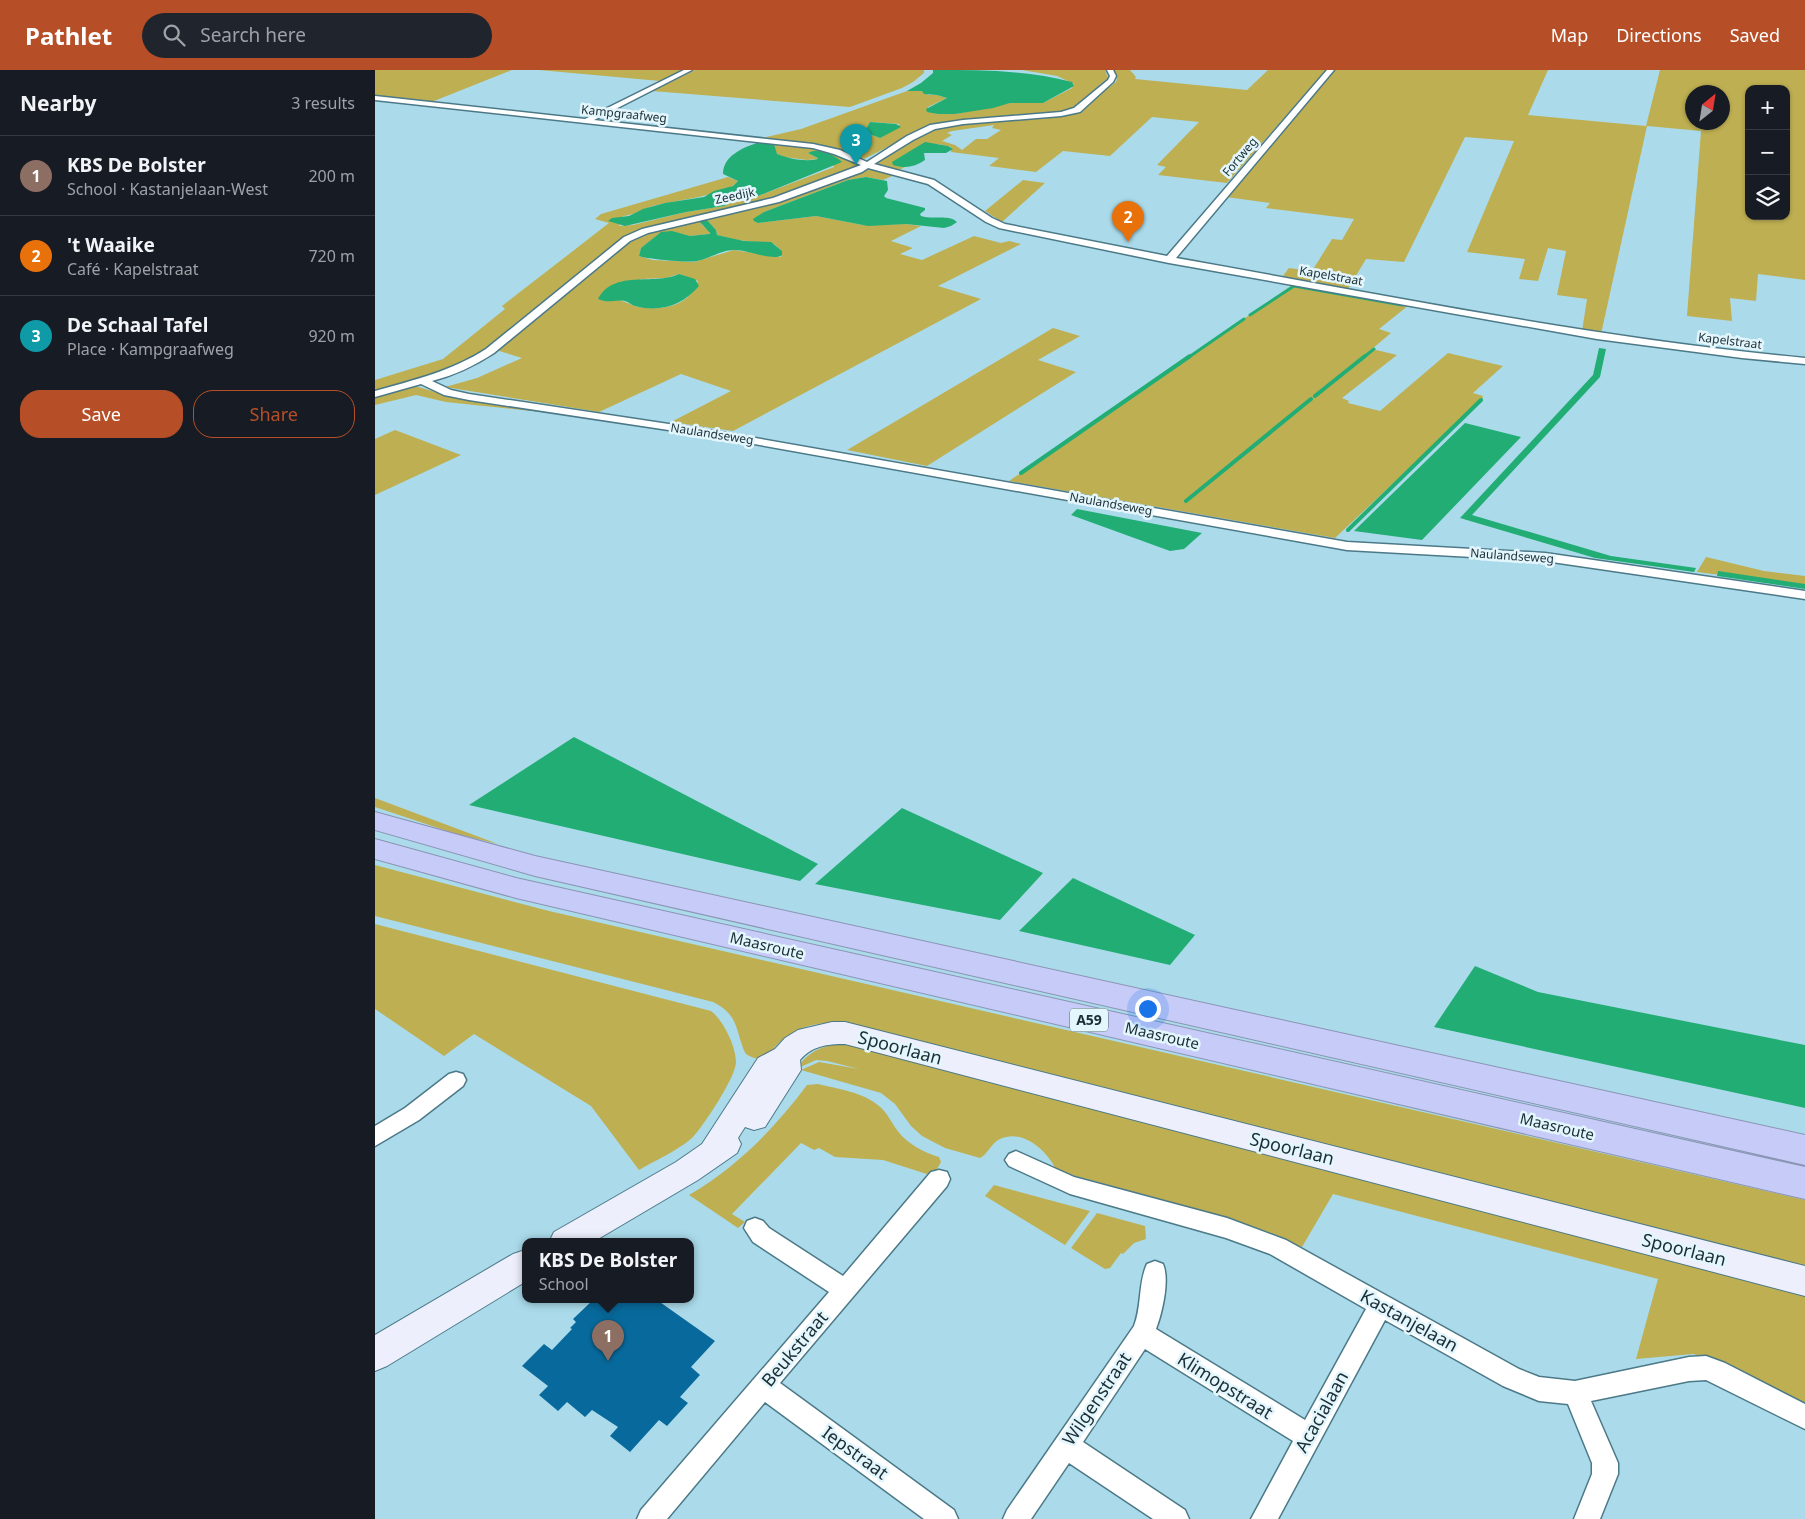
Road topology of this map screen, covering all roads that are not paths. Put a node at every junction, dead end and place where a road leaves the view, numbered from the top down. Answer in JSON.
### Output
{"nodes":[{"id":1,"x":689,"y":70,"type":"edge"},
{"id":2,"x":1110,"y":70,"type":"edge"},
{"id":3,"x":1331,"y":70,"type":"edge"},
{"id":4,"x":375,"y":98,"type":"edge"},
{"id":5,"x":586,"y":121,"type":"junction"},
{"id":6,"x":868,"y":165,"type":"junction"},
{"id":7,"x":1169,"y":260,"type":"junction"},
{"id":8,"x":1805,"y":361,"type":"edge"},
{"id":9,"x":423,"y":381,"type":"junction"},
{"id":10,"x":375,"y":394,"type":"edge"},
{"id":11,"x":1805,"y":595,"type":"edge"},
{"id":12,"x":375,"y":821,"type":"edge"},
{"id":13,"x":375,"y":849,"type":"edge"},
{"id":14,"x":456,"y":1080,"type":"dead end"},
{"id":15,"x":375,"y":1137,"type":"edge"},
{"id":16,"x":1805,"y":1150,"type":"edge"},
{"id":17,"x":1016,"y":1160,"type":"dead end"},
{"id":18,"x":939,"y":1179,"type":"dead end"},
{"id":19,"x":1805,"y":1183,"type":"edge"},
{"id":20,"x":755,"y":1228,"type":"dead end"},
{"id":21,"x":572,"y":1238,"type":"edge"},
{"id":22,"x":522,"y":1267,"type":"edge"},
{"id":23,"x":1155,"y":1271,"type":"dead end"},
{"id":24,"x":1805,"y":1281,"type":"edge"},
{"id":25,"x":845,"y":1290,"type":"junction"},
{"id":26,"x":1381,"y":1305,"type":"junction"},
{"id":27,"x":1142,"y":1334,"type":"junction"},
{"id":28,"x":375,"y":1354,"type":"edge"},
{"id":29,"x":764,"y":1386,"type":"junction"},
{"id":30,"x":1575,"y":1393,"type":"junction"},
{"id":31,"x":1805,"y":1417,"type":"edge"},
{"id":32,"x":1309,"y":1437,"type":"junction"},
{"id":33,"x":1066,"y":1446,"type":"junction"},
{"id":34,"x":650,"y":1519,"type":"edge"},
{"id":35,"x":945,"y":1519,"type":"edge"},
{"id":36,"x":1016,"y":1519,"type":"edge"},
{"id":37,"x":1176,"y":1519,"type":"edge"},
{"id":38,"x":1264,"y":1519,"type":"edge"},
{"id":39,"x":1587,"y":1519,"type":"edge"}],
"edges":[{"from":1,"to":5,"type":"street"},
{"from":2,"to":6,"type":"street","name":"Zeedijk"},
{"from":3,"to":7,"type":"street","name":"Fortweg"},
{"from":4,"to":5,"type":"street","name":"Kampgraafweg"},
{"from":5,"to":6,"type":"street","name":"Kampgraafweg"},
{"from":6,"to":7,"type":"street","name":"Kapelstraat"},
{"from":6,"to":9,"type":"street","name":"Zeedijk"},
{"from":7,"to":8,"type":"street","name":"Kapelstraat"},
{"from":9,"to":10,"type":"street","name":"Zeedijk"},
{"from":9,"to":11,"type":"street","name":"Naulandseweg"},
{"from":12,"to":16,"type":"highway","name":"Maasroute","number":"A59"},
{"from":13,"to":19,"type":"highway","name":"Maasroute","number":"A59"},
{"from":14,"to":15,"type":"street"},
{"from":17,"to":26,"type":"street","name":"Kastanjelaan"},
{"from":18,"to":25,"type":"street","name":"Beukstraat"},
{"from":20,"to":25,"type":"street"},
{"from":21,"to":24,"type":"main road","name":"Spoorlaan"},
{"from":22,"to":28,"type":"main road"},
{"from":23,"to":27,"type":"street","name":"Wilgenstraat"},
{"from":25,"to":29,"type":"street","name":"Beukstraat"},
{"from":26,"to":30,"type":"street","name":"Kastanjelaan"},
{"from":26,"to":32,"type":"street","name":"Acacialaan"},
{"from":27,"to":32,"type":"street","name":"Klimopstraat"},
{"from":27,"to":33,"type":"street","name":"Wilgenstraat"},
{"from":29,"to":34,"type":"street","name":"Beukstraat"},
{"from":29,"to":35,"type":"street","name":"Iepstraat"},
{"from":30,"to":31,"type":"street","name":"Kastanjelaan"},
{"from":30,"to":39,"type":"street"},
{"from":32,"to":38,"type":"street","name":"Acacialaan"},
{"from":33,"to":36,"type":"street","name":"Wilgenstraat"},
{"from":33,"to":37,"type":"street"}]}
